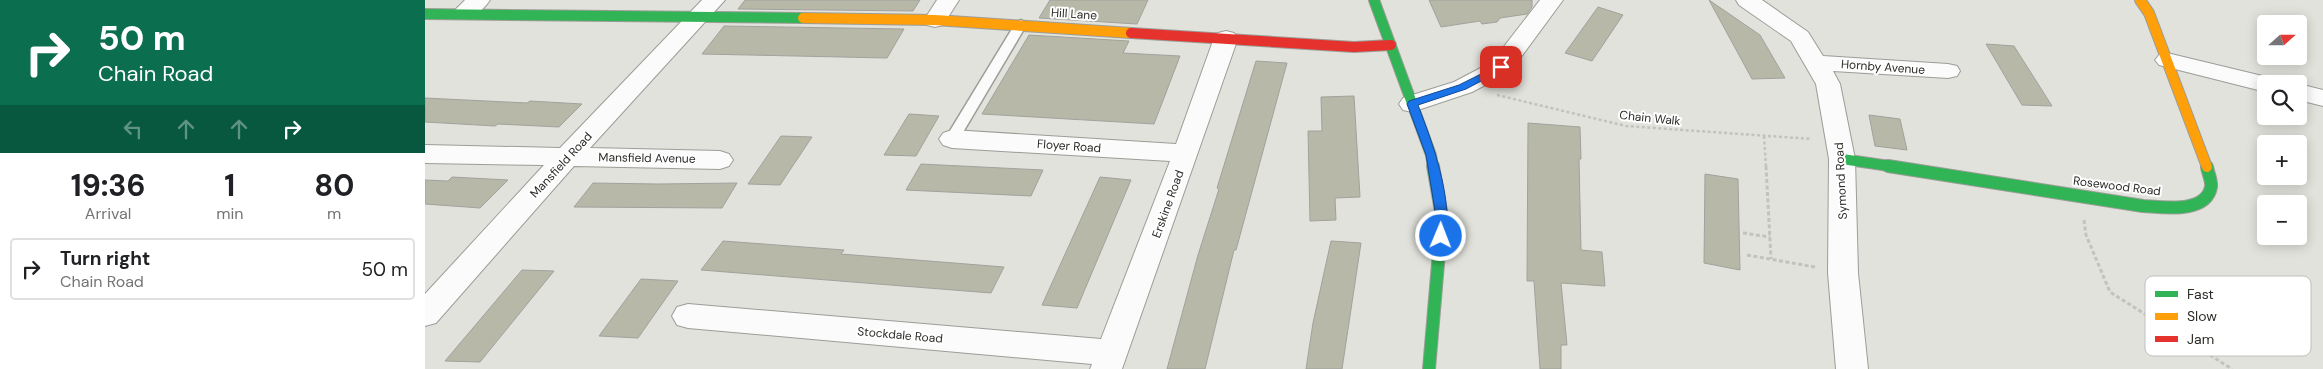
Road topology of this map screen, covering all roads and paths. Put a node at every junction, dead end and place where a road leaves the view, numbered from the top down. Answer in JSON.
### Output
{"nodes":[{"id":1,"x":948,"y":0,"type":"edge"},
{"id":2,"x":1374,"y":0,"type":"edge"},
{"id":3,"x":1552,"y":0,"type":"edge"},
{"id":4,"x":1747,"y":0,"type":"edge"},
{"id":5,"x":2140,"y":0,"type":"edge"},
{"id":6,"x":471,"y":7,"type":"edge"},
{"id":7,"x":706,"y":9,"type":"edge"},
{"id":8,"x":425,"y":14,"type":"edge"},
{"id":9,"x":935,"y":20,"type":"junction"},
{"id":10,"x":1021,"y":24,"type":"junction"},
{"id":11,"x":1226,"y":38,"type":"junction"},
{"id":12,"x":1391,"y":45,"type":"junction"},
{"id":13,"x":2167,"y":60,"type":"junction"},
{"id":14,"x":1817,"y":63,"type":"junction"},
{"id":15,"x":1948,"y":71,"type":"dead end"},
{"id":16,"x":2257,"y":82,"type":"edge"},
{"id":17,"x":1463,"y":87,"type":"junction"},
{"id":18,"x":2307,"y":94,"type":"edge"},
{"id":19,"x":2323,"y":98,"type":"edge"},
{"id":20,"x":1413,"y":104,"type":"junction"},
{"id":21,"x":1764,"y":136,"type":"junction"},
{"id":22,"x":952,"y":138,"type":"joint"},
{"id":23,"x":1841,"y":150,"type":"junction"},
{"id":24,"x":1186,"y":153,"type":"junction"},
{"id":25,"x":425,"y":154,"type":"edge"},
{"id":26,"x":568,"y":156,"type":"junction"},
{"id":27,"x":720,"y":160,"type":"dead end"},
{"id":28,"x":2081,"y":196,"type":"junction"},
{"id":29,"x":1743,"y":233,"type":"dead end"},
{"id":30,"x":1770,"y":237,"type":"junction"},
{"id":31,"x":1747,"y":255,"type":"dead end"},
{"id":32,"x":1771,"y":259,"type":"junction"},
{"id":33,"x":1843,"y":273,"type":"junction"},
{"id":34,"x":425,"y":314,"type":"edge"},
{"id":35,"x":2145,"y":315,"type":"edge"},
{"id":36,"x":688,"y":316,"type":"dead end"},
{"id":37,"x":2211,"y":356,"type":"edge"},
{"id":38,"x":1109,"y":361,"type":"edge"},
{"id":39,"x":1429,"y":369,"type":"edge"},
{"id":40,"x":1852,"y":369,"type":"edge"},
{"id":41,"x":2232,"y":369,"type":"edge"}],
"edges":[{"from":1,"to":9,"type":"street"},
{"from":2,"to":12,"type":"street"},
{"from":3,"to":17,"type":"street"},
{"from":4,"to":14,"type":"street","name":"Symond Road"},
{"from":5,"to":13,"type":"street","name":"Rosewood Road"},
{"from":6,"to":7,"type":"street","name":"Hill Lane"},
{"from":6,"to":8,"type":"street","name":"Hill Lane"},
{"from":7,"to":9,"type":"street","name":"Hill Lane"},
{"from":7,"to":26,"type":"street","name":"Mansfield Road"},
{"from":9,"to":10,"type":"street","name":"Hill Lane"},
{"from":10,"to":11,"type":"street","name":"Hill Lane"},
{"from":10,"to":22,"type":"lane"},
{"from":11,"to":12,"type":"street","name":"Hill Lane"},
{"from":11,"to":24,"type":"street","name":"Erskine Road"},
{"from":12,"to":20,"type":"street"},
{"from":13,"to":16,"type":"street"},
{"from":13,"to":28,"type":"street","name":"Rosewood Road"},
{"from":14,"to":15,"type":"street","name":"Hornby Avenue"},
{"from":14,"to":23,"type":"street","name":"Symond Road"},
{"from":17,"to":20,"type":"street"},
{"from":17,"to":21,"type":"path","name":"Chain Walk"},
{"from":18,"to":19,"type":"street"},
{"from":20,"to":39,"type":"street"},
{"from":21,"to":23,"type":"path","name":"Chain Walk"},
{"from":21,"to":30,"type":"path"},
{"from":22,"to":24,"type":"street","name":"Floyer Road"},
{"from":23,"to":28,"type":"street","name":"Rosewood Road"},
{"from":23,"to":33,"type":"street","name":"Symond Road"},
{"from":24,"to":38,"type":"street","name":"Erskine Road"},
{"from":25,"to":26,"type":"street","name":"Mansfield Avenue"},
{"from":26,"to":27,"type":"street","name":"Mansfield Avenue"},
{"from":26,"to":34,"type":"street","name":"Mansfield Road"},
{"from":28,"to":35,"type":"path"},
{"from":29,"to":30,"type":"path"},
{"from":30,"to":32,"type":"path"},
{"from":31,"to":32,"type":"path"},
{"from":32,"to":33,"type":"path"},
{"from":33,"to":40,"type":"street","name":"Symond Road"},
{"from":36,"to":38,"type":"street","name":"Stockdale Road"},
{"from":37,"to":41,"type":"path"}]}
